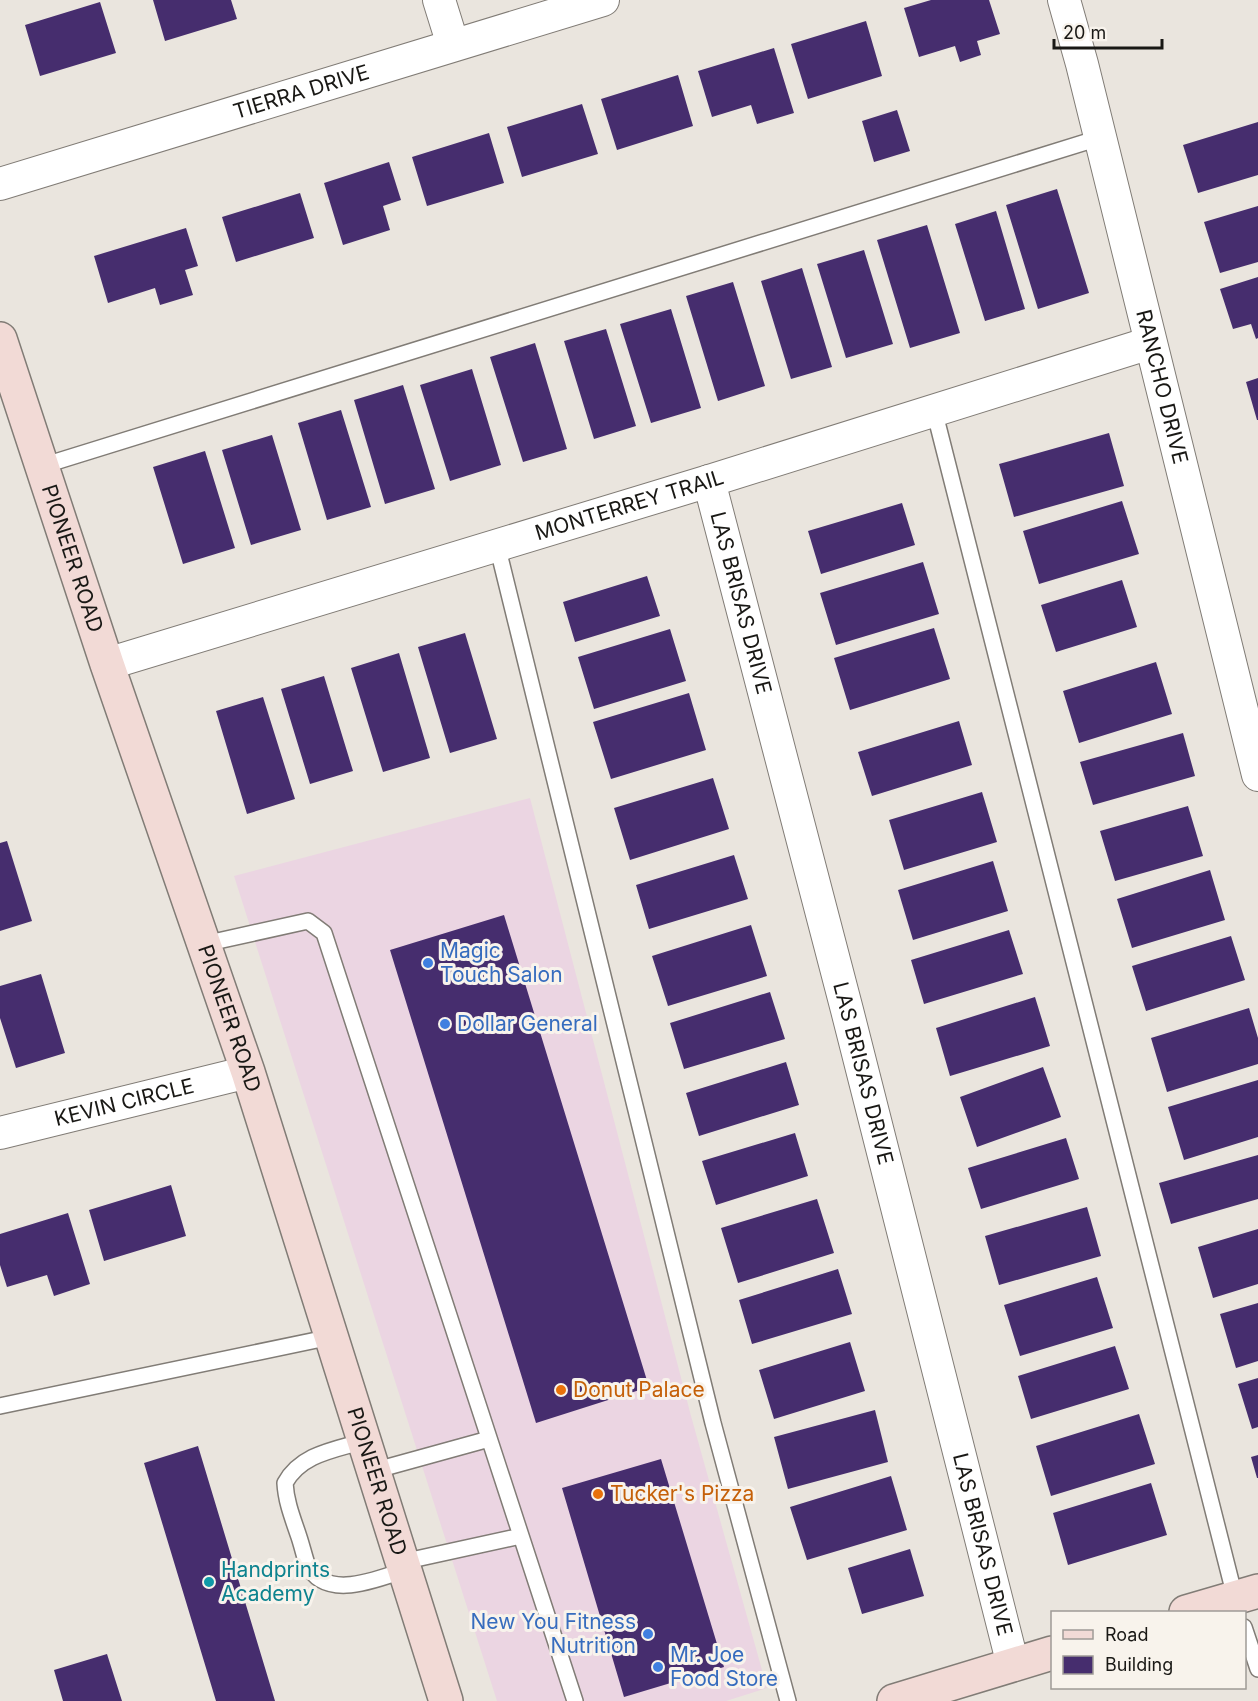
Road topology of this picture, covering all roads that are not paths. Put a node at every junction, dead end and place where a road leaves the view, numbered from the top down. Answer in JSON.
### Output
{"nodes":[{"id":1,"x":439,"y":0,"type":"edge"},
{"id":2,"x":603,"y":0,"type":"edge"},
{"id":3,"x":1064,"y":0,"type":"edge"},
{"id":4,"x":453,"y":45,"type":"junction"},
{"id":5,"x":1099,"y":138,"type":"junction"},
{"id":6,"x":0,"y":184,"type":"edge"},
{"id":7,"x":0,"y":339,"type":"edge"},
{"id":8,"x":1150,"y":343,"type":"junction"},
{"id":9,"x":934,"y":410,"type":"junction"},
{"id":10,"x":42,"y":466,"type":"junction"},
{"id":11,"x":709,"y":481,"type":"junction"},
{"id":12,"x":497,"y":545,"type":"junction"},
{"id":13,"x":107,"y":664,"type":"junction"},
{"id":14,"x":1258,"y":775,"type":"edge"},
{"id":15,"x":204,"y":944,"type":"junction"},
{"id":16,"x":248,"y":1072,"type":"junction"},
{"id":17,"x":0,"y":1133,"type":"edge"},
{"id":18,"x":331,"y":1337,"type":"junction"},
{"id":19,"x":0,"y":1406,"type":"edge"},
{"id":20,"x":489,"y":1439,"type":"junction"},
{"id":21,"x":368,"y":1456,"type":"junction"},
{"id":22,"x":521,"y":1536,"type":"junction"},
{"id":23,"x":404,"y":1566,"type":"junction"},
{"id":24,"x":1244,"y":1607,"type":"edge"},
{"id":25,"x":1198,"y":1611,"type":"edge"},
{"id":26,"x":1246,"y":1616,"type":"edge"},
{"id":27,"x":1051,"y":1654,"type":"edge"},
{"id":28,"x":1013,"y":1665,"type":"junction"},
{"id":29,"x":1258,"y":1669,"type":"edge"},
{"id":30,"x":446,"y":1701,"type":"edge"},
{"id":31,"x":575,"y":1701,"type":"edge"},
{"id":32,"x":788,"y":1701,"type":"edge"},
{"id":33,"x":894,"y":1701,"type":"edge"}],
"edges":[{"from":1,"to":4,"type":"street"},
{"from":2,"to":4,"type":"street","name":"TIERRA DRIVE"},
{"from":3,"to":5,"type":"street","name":"RANCHO DRIVE"},
{"from":4,"to":6,"type":"street","name":"TIERRA DRIVE"},
{"from":5,"to":8,"type":"street","name":"RANCHO DRIVE"},
{"from":5,"to":10,"type":"lane"},
{"from":7,"to":10,"type":"main road","name":"PIONEER ROAD"},
{"from":8,"to":9,"type":"street","name":"MONTERREY TRAIL"},
{"from":8,"to":14,"type":"street","name":"RANCHO DRIVE"},
{"from":9,"to":11,"type":"street","name":"MONTERREY TRAIL"},
{"from":9,"to":24,"type":"lane"},
{"from":10,"to":13,"type":"main road","name":"PIONEER ROAD"},
{"from":11,"to":12,"type":"street","name":"MONTERREY TRAIL"},
{"from":11,"to":28,"type":"street","name":"LAS BRISAS DRIVE"},
{"from":12,"to":13,"type":"street","name":"MONTERREY TRAIL"},
{"from":12,"to":32,"type":"lane"},
{"from":13,"to":15,"type":"main road","name":"PIONEER ROAD"},
{"from":15,"to":16,"type":"main road","name":"PIONEER ROAD"},
{"from":15,"to":20,"type":"lane"},
{"from":16,"to":17,"type":"street","name":"KEVIN CIRCLE"},
{"from":16,"to":18,"type":"main road","name":"PIONEER ROAD"},
{"from":18,"to":19,"type":"lane"},
{"from":18,"to":21,"type":"main road","name":"PIONEER ROAD"},
{"from":20,"to":21,"type":"lane"},
{"from":20,"to":22,"type":"lane"},
{"from":21,"to":23,"type":"main road","name":"PIONEER ROAD"},
{"from":21,"to":23,"type":"lane"},
{"from":22,"to":23,"type":"lane"},
{"from":22,"to":31,"type":"lane"},
{"from":23,"to":30,"type":"main road","name":"PIONEER ROAD"},
{"from":24,"to":25,"type":"main road"},
{"from":26,"to":29,"type":"lane"},
{"from":27,"to":28,"type":"main road"},
{"from":28,"to":33,"type":"main road"}]}
